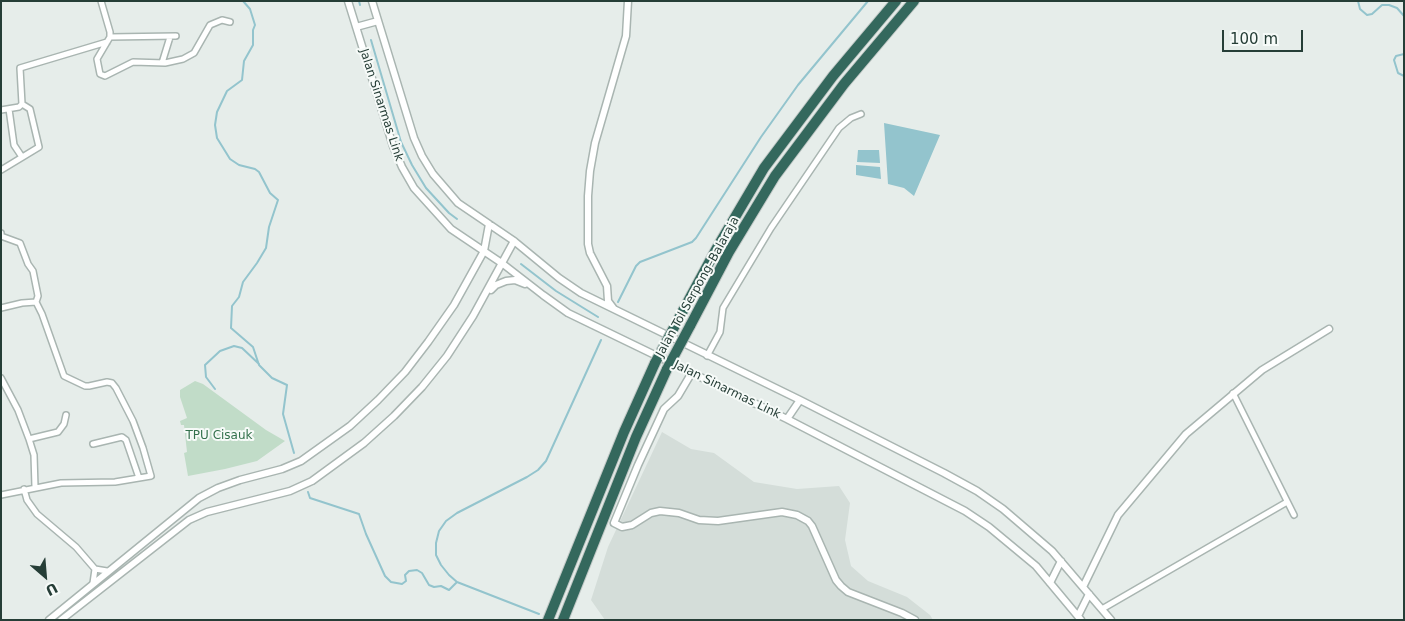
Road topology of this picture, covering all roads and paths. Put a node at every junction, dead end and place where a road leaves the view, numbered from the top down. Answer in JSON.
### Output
{"nodes":[{"id":1,"x":101,"y":1,"type":"edge"},
{"id":2,"x":348,"y":1,"type":"edge"},
{"id":3,"x":372,"y":1,"type":"edge"},
{"id":4,"x":628,"y":1,"type":"edge"},
{"id":5,"x":896,"y":1,"type":"edge"},
{"id":6,"x":914,"y":1,"type":"edge"},
{"id":7,"x":378,"y":21,"type":"junction"},
{"id":8,"x":230,"y":22,"type":"dead end"},
{"id":9,"x":356,"y":27,"type":"junction"},
{"id":10,"x":176,"y":36,"type":"dead end"},
{"id":11,"x":170,"y":37,"type":"junction"},
{"id":12,"x":109,"y":39,"type":"junction"},
{"id":13,"x":162,"y":63,"type":"junction"},
{"id":14,"x":22,"y":104,"type":"junction"},
{"id":15,"x":1,"y":110,"type":"edge"},
{"id":16,"x":8,"y":110,"type":"junction"},
{"id":17,"x":861,"y":114,"type":"dead end"},
{"id":18,"x":22,"y":157,"type":"junction"},
{"id":19,"x":1,"y":170,"type":"edge"},
{"id":20,"x":489,"y":224,"type":"junction"},
{"id":21,"x":1,"y":235,"type":"edge"},
{"id":22,"x":514,"y":241,"type":"junction"},
{"id":23,"x":484,"y":252,"type":"junction"},
{"id":24,"x":503,"y":264,"type":"junction"},
{"id":25,"x":531,"y":286,"type":"junction"},
{"id":26,"x":484,"y":298,"type":"junction"},
{"id":27,"x":36,"y":302,"type":"junction"},
{"id":28,"x":1,"y":308,"type":"edge"},
{"id":29,"x":614,"y":310,"type":"junction"},
{"id":30,"x":1329,"y":329,"type":"dead end"},
{"id":31,"x":707,"y":356,"type":"junction"},
{"id":32,"x":691,"y":374,"type":"junction"},
{"id":33,"x":1,"y":378,"type":"edge"},
{"id":34,"x":1232,"y":393,"type":"junction"},
{"id":35,"x":800,"y":400,"type":"junction"},
{"id":36,"x":66,"y":415,"type":"dead end"},
{"id":37,"x":786,"y":419,"type":"junction"},
{"id":38,"x":29,"y":439,"type":"junction"},
{"id":39,"x":94,"y":444,"type":"dead end"},
{"id":40,"x":139,"y":478,"type":"junction"},
{"id":41,"x":35,"y":487,"type":"junction"},
{"id":42,"x":24,"y":489,"type":"junction"},
{"id":43,"x":1,"y":495,"type":"edge"},
{"id":44,"x":1287,"y":502,"type":"junction"},
{"id":45,"x":1294,"y":515,"type":"dead end"},
{"id":46,"x":121,"y":560,"type":"junction"},
{"id":47,"x":1061,"y":561,"type":"junction"},
{"id":48,"x":127,"y":568,"type":"junction"},
{"id":49,"x":95,"y":569,"type":"junction"},
{"id":50,"x":107,"y":571,"type":"junction"},
{"id":51,"x":93,"y":583,"type":"junction"},
{"id":52,"x":1050,"y":583,"type":"junction"},
{"id":53,"x":1083,"y":587,"type":"junction"},
{"id":54,"x":1089,"y":594,"type":"junction"},
{"id":55,"x":1102,"y":609,"type":"junction"},
{"id":56,"x":1080,"y":618,"type":"edge"},
{"id":57,"x":49,"y":620,"type":"edge"},
{"id":58,"x":61,"y":620,"type":"edge"},
{"id":59,"x":548,"y":620,"type":"edge"},
{"id":60,"x":563,"y":620,"type":"edge"},
{"id":61,"x":915,"y":620,"type":"edge"},
{"id":62,"x":1110,"y":620,"type":"edge"}],
"edges":[{"from":1,"to":12,"type":"street"},
{"from":2,"to":9,"type":"street","name":"Jalan Sinarmas Link"},
{"from":3,"to":7,"type":"street","name":"Jalan Sinarmas Link"},
{"from":4,"to":29,"type":"street"},
{"from":5,"to":59,"type":"highway","name":"Jalan Tol Serpong–Balaraja","bridge":true},
{"from":6,"to":60,"type":"highway","name":"Jalan Tol Serpong–Balaraja","bridge":true},
{"from":7,"to":9,"type":"street"},
{"from":7,"to":20,"type":"street","name":"Jalan Sinarmas Link"},
{"from":8,"to":13,"type":"street"},
{"from":9,"to":23,"type":"street","name":"Jalan Sinarmas Link"},
{"from":10,"to":11,"type":"street"},
{"from":11,"to":12,"type":"street"},
{"from":11,"to":13,"type":"street"},
{"from":12,"to":13,"type":"street"},
{"from":12,"to":14,"type":"street"},
{"from":14,"to":16,"type":"street"},
{"from":14,"to":18,"type":"street"},
{"from":15,"to":16,"type":"street"},
{"from":16,"to":18,"type":"street"},
{"from":17,"to":31,"type":"street"},
{"from":18,"to":19,"type":"street"},
{"from":20,"to":22,"type":"street","name":"Jalan Sinarmas Link"},
{"from":20,"to":23,"type":"street"},
{"from":21,"to":27,"type":"street"},
{"from":22,"to":24,"type":"street"},
{"from":22,"to":29,"type":"street","name":"Jalan Sinarmas Link"},
{"from":23,"to":24,"type":"street","name":"Jalan Sinarmas Link"},
{"from":23,"to":46,"type":"street"},
{"from":24,"to":25,"type":"street","name":"Jalan Sinarmas Link"},
{"from":24,"to":26,"type":"street"},
{"from":25,"to":26,"type":"street"},
{"from":25,"to":32,"type":"street","name":"Jalan Sinarmas Link"},
{"from":26,"to":48,"type":"street"},
{"from":27,"to":28,"type":"street"},
{"from":27,"to":40,"type":"street"},
{"from":29,"to":31,"type":"street","name":"Jalan Sinarmas Link"},
{"from":30,"to":34,"type":"street"},
{"from":31,"to":35,"type":"street","name":"Jalan Sinarmas Link"},
{"from":32,"to":37,"type":"street","name":"Jalan Sinarmas Link"},
{"from":32,"to":61,"type":"street"},
{"from":33,"to":38,"type":"street"},
{"from":34,"to":44,"type":"street"},
{"from":34,"to":53,"type":"street"},
{"from":35,"to":37,"type":"street"},
{"from":35,"to":47,"type":"street","name":"Jalan Sinarmas Link"},
{"from":36,"to":38,"type":"street"},
{"from":37,"to":52,"type":"street","name":"Jalan Sinarmas Link"},
{"from":38,"to":41,"type":"street"},
{"from":39,"to":40,"type":"street"},
{"from":40,"to":41,"type":"street"},
{"from":41,"to":42,"type":"street"},
{"from":42,"to":43,"type":"street"},
{"from":42,"to":49,"type":"street"},
{"from":44,"to":45,"type":"street"},
{"from":44,"to":55,"type":"street"},
{"from":46,"to":48,"type":"street"},
{"from":46,"to":50,"type":"street"},
{"from":47,"to":52,"type":"street"},
{"from":47,"to":53,"type":"street","name":"Jalan Sinarmas Link"},
{"from":48,"to":58,"type":"street"},
{"from":49,"to":50,"type":"street"},
{"from":49,"to":51,"type":"street"},
{"from":50,"to":51,"type":"street"},
{"from":51,"to":57,"type":"street"},
{"from":52,"to":56,"type":"street","name":"Jalan Sinarmas Link"},
{"from":53,"to":54,"type":"street","name":"Jalan Sinarmas Link"},
{"from":54,"to":55,"type":"street","name":"Jalan Sinarmas Link"},
{"from":54,"to":56,"type":"street"},
{"from":55,"to":62,"type":"street","name":"Jalan Sinarmas Link"}]}
